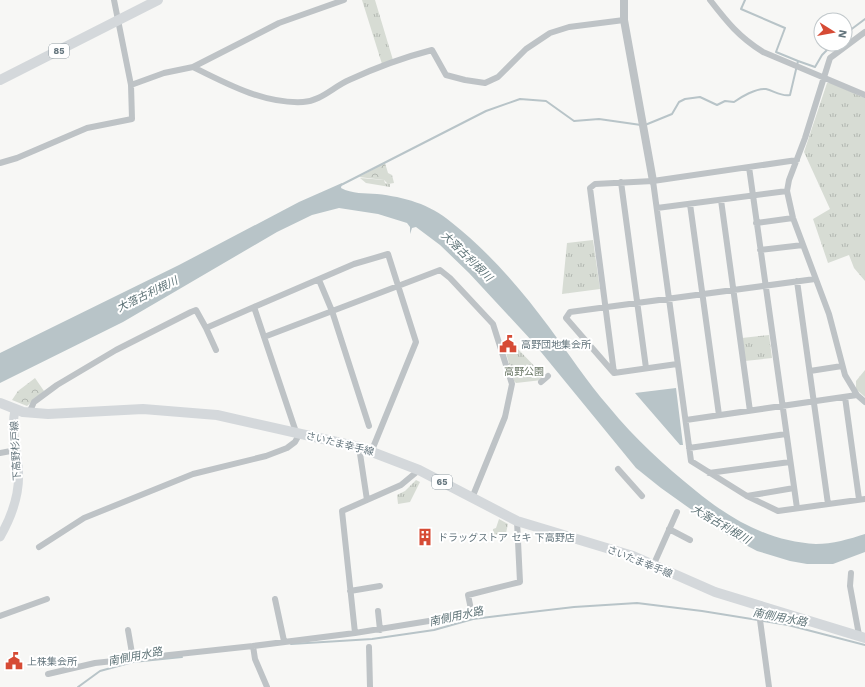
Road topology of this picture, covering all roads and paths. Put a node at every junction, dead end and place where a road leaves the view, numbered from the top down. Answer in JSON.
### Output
{"nodes":[{"id":1,"x":114,"y":0,"type":"edge"},
{"id":2,"x":158,"y":0,"type":"edge"},
{"id":3,"x":344,"y":0,"type":"edge"},
{"id":4,"x":624,"y":0,"type":"edge"},
{"id":5,"x":710,"y":0,"type":"edge"},
{"id":6,"x":332,"y":2,"type":"edge"},
{"id":7,"x":118,"y":20,"type":"junction"},
{"id":8,"x":624,"y":20,"type":"junction"},
{"id":9,"x":865,"y":32,"type":"edge"},
{"id":10,"x":193,"y":67,"type":"junction"},
{"id":11,"x":824,"y":77,"type":"junction"},
{"id":12,"x":0,"y":80,"type":"edge"},
{"id":13,"x":131,"y":85,"type":"junction"},
{"id":14,"x":865,"y":95,"type":"edge"},
{"id":15,"x":797,"y":160,"type":"junction"},
{"id":16,"x":0,"y":163,"type":"edge"},
{"id":17,"x":749,"y":167,"type":"junction"},
{"id":18,"x":653,"y":181,"type":"junction"},
{"id":19,"x":621,"y":182,"type":"junction"},
{"id":20,"x":787,"y":191,"type":"junction"},
{"id":21,"x":753,"y":195,"type":"junction"},
{"id":22,"x":721,"y":200,"type":"junction"},
{"id":23,"x":690,"y":204,"type":"junction"},
{"id":24,"x":657,"y":208,"type":"junction"},
{"id":25,"x":793,"y":218,"type":"junction"},
{"id":26,"x":756,"y":223,"type":"junction"},
{"id":27,"x":803,"y":245,"type":"junction"},
{"id":28,"x":760,"y":250,"type":"junction"},
{"id":29,"x":816,"y":278,"type":"junction"},
{"id":30,"x":319,"y":280,"type":"junction"},
{"id":31,"x":797,"y":281,"type":"junction"},
{"id":32,"x":765,"y":284,"type":"junction"},
{"id":33,"x":398,"y":286,"type":"junction"},
{"id":34,"x":734,"y":289,"type":"junction"},
{"id":35,"x":702,"y":293,"type":"junction"},
{"id":36,"x":668,"y":298,"type":"junction"},
{"id":37,"x":637,"y":302,"type":"junction"},
{"id":38,"x":254,"y":307,"type":"junction"},
{"id":39,"x":605,"y":307,"type":"junction"},
{"id":40,"x":332,"y":311,"type":"junction"},
{"id":41,"x":206,"y":328,"type":"junction"},
{"id":42,"x":264,"y":337,"type":"junction"},
{"id":43,"x":216,"y":350,"type":"dead end"},
{"id":44,"x":677,"y":364,"type":"junction"},
{"id":45,"x":842,"y":366,"type":"junction"},
{"id":46,"x":646,"y":368,"type":"junction"},
{"id":47,"x":810,"y":371,"type":"junction"},
{"id":48,"x":614,"y":373,"type":"junction"},
{"id":49,"x":548,"y":376,"type":"dead end"},
{"id":50,"x":542,"y":382,"type":"dead end"},
{"id":51,"x":857,"y":395,"type":"junction"},
{"id":52,"x":845,"y":397,"type":"junction"},
{"id":53,"x":814,"y":402,"type":"junction"},
{"id":54,"x":865,"y":402,"type":"edge"},
{"id":55,"x":1,"y":404,"type":"edge"},
{"id":56,"x":782,"y":406,"type":"junction"},
{"id":57,"x":15,"y":410,"type":"junction"},
{"id":58,"x":750,"y":411,"type":"junction"},
{"id":59,"x":29,"y":413,"type":"junction"},
{"id":60,"x":719,"y":415,"type":"junction"},
{"id":61,"x":686,"y":420,"type":"junction"},
{"id":62,"x":369,"y":426,"type":"dead end"},
{"id":63,"x":298,"y":433,"type":"junction"},
{"id":64,"x":786,"y":434,"type":"junction"},
{"id":65,"x":359,"y":447,"type":"junction"},
{"id":66,"x":689,"y":448,"type":"junction"},
{"id":67,"x":16,"y":450,"type":"junction"},
{"id":68,"x":372,"y":450,"type":"junction"},
{"id":69,"x":0,"y":453,"type":"edge"},
{"id":70,"x":790,"y":462,"type":"junction"},
{"id":71,"x":618,"y":469,"type":"dead end"},
{"id":72,"x":419,"y":470,"type":"junction"},
{"id":73,"x":709,"y":473,"type":"junction"},
{"id":74,"x":794,"y":488,"type":"junction"},
{"id":75,"x":642,"y":496,"type":"dead end"},
{"id":76,"x":747,"y":496,"type":"junction"},
{"id":77,"x":472,"y":498,"type":"junction"},
{"id":78,"x":862,"y":499,"type":"edge"},
{"id":79,"x":367,"y":500,"type":"junction"},
{"id":80,"x":828,"y":504,"type":"junction"},
{"id":81,"x":797,"y":508,"type":"junction"},
{"id":82,"x":677,"y":512,"type":"dead end"},
{"id":83,"x":517,"y":521,"type":"junction"},
{"id":84,"x":669,"y":528,"type":"junction"},
{"id":85,"x":0,"y":537,"type":"edge"},
{"id":86,"x":690,"y":540,"type":"dead end"},
{"id":87,"x":39,"y":547,"type":"dead end"},
{"id":88,"x":653,"y":566,"type":"junction"},
{"id":89,"x":851,"y":573,"type":"dead end"},
{"id":90,"x":380,"y":586,"type":"dead end"},
{"id":91,"x":350,"y":591,"type":"junction"},
{"id":92,"x":47,"y":599,"type":"dead end"},
{"id":93,"x":275,"y":599,"type":"dead end"},
{"id":94,"x":758,"y":605,"type":"junction"},
{"id":95,"x":378,"y":611,"type":"dead end"},
{"id":96,"x":0,"y":616,"type":"edge"},
{"id":97,"x":128,"y":630,"type":"dead end"},
{"id":98,"x":380,"y":630,"type":"junction"},
{"id":99,"x":355,"y":633,"type":"junction"},
{"id":100,"x":862,"y":636,"type":"edge"},
{"id":101,"x":284,"y":642,"type":"junction"},
{"id":102,"x":253,"y":646,"type":"junction"},
{"id":103,"x":369,"y":647,"type":"dead end"},
{"id":104,"x":133,"y":659,"type":"junction"},
{"id":105,"x":48,"y":674,"type":"dead end"},
{"id":106,"x":267,"y":687,"type":"edge"},
{"id":107,"x":370,"y":687,"type":"edge"},
{"id":108,"x":769,"y":687,"type":"edge"}],
"edges":[{"from":1,"to":7,"type":"street"},
{"from":2,"to":7,"type":"main road","number":"85"},
{"from":3,"to":6,"type":"street"},
{"from":4,"to":8,"type":"street"},
{"from":5,"to":11,"type":"street"},
{"from":6,"to":10,"type":"street"},
{"from":7,"to":12,"type":"main road","number":"85"},
{"from":7,"to":13,"type":"street"},
{"from":8,"to":10,"type":"street"},
{"from":8,"to":18,"type":"street"},
{"from":9,"to":11,"type":"street"},
{"from":10,"to":13,"type":"street"},
{"from":11,"to":14,"type":"street"},
{"from":11,"to":15,"type":"street"},
{"from":13,"to":16,"type":"street"},
{"from":15,"to":17,"type":"street"},
{"from":15,"to":20,"type":"street"},
{"from":17,"to":18,"type":"street"},
{"from":17,"to":21,"type":"street"},
{"from":18,"to":19,"type":"street"},
{"from":18,"to":24,"type":"street"},
{"from":19,"to":37,"type":"street"},
{"from":19,"to":39,"type":"street"},
{"from":20,"to":21,"type":"street"},
{"from":20,"to":25,"type":"street"},
{"from":21,"to":22,"type":"street"},
{"from":21,"to":26,"type":"street"},
{"from":22,"to":23,"type":"street"},
{"from":22,"to":34,"type":"street"},
{"from":23,"to":24,"type":"street"},
{"from":23,"to":35,"type":"street"},
{"from":24,"to":36,"type":"street"},
{"from":25,"to":26,"type":"street"},
{"from":25,"to":27,"type":"street"},
{"from":26,"to":28,"type":"street"},
{"from":27,"to":28,"type":"street"},
{"from":27,"to":29,"type":"street"},
{"from":28,"to":32,"type":"street"},
{"from":29,"to":31,"type":"street"},
{"from":29,"to":45,"type":"street"},
{"from":30,"to":33,"type":"street"},
{"from":30,"to":38,"type":"street"},
{"from":30,"to":40,"type":"street"},
{"from":31,"to":32,"type":"street"},
{"from":31,"to":47,"type":"street"},
{"from":32,"to":34,"type":"street"},
{"from":32,"to":56,"type":"street"},
{"from":33,"to":40,"type":"street"},
{"from":33,"to":68,"type":"street"},
{"from":33,"to":77,"type":"street"},
{"from":34,"to":35,"type":"street"},
{"from":34,"to":58,"type":"street"},
{"from":35,"to":36,"type":"street"},
{"from":35,"to":60,"type":"street"},
{"from":36,"to":37,"type":"street"},
{"from":36,"to":44,"type":"street"},
{"from":37,"to":39,"type":"street"},
{"from":37,"to":46,"type":"street"},
{"from":38,"to":41,"type":"street"},
{"from":38,"to":42,"type":"street"},
{"from":39,"to":48,"type":"street"},
{"from":39,"to":48,"type":"street"},
{"from":40,"to":42,"type":"street"},
{"from":40,"to":62,"type":"street"},
{"from":41,"to":43,"type":"street"},
{"from":41,"to":59,"type":"street"},
{"from":42,"to":63,"type":"street"},
{"from":44,"to":46,"type":"street"},
{"from":44,"to":61,"type":"street"},
{"from":45,"to":47,"type":"street"},
{"from":45,"to":51,"type":"street"},
{"from":46,"to":48,"type":"street"},
{"from":47,"to":53,"type":"street"},
{"from":49,"to":50,"type":"street"},
{"from":51,"to":52,"type":"street"},
{"from":51,"to":54,"type":"street"},
{"from":52,"to":53,"type":"street"},
{"from":52,"to":78,"type":"street"},
{"from":53,"to":56,"type":"street"},
{"from":53,"to":80,"type":"street"},
{"from":55,"to":57,"type":"main road","name":"さいたま幸手線","number":"65"},
{"from":56,"to":58,"type":"street"},
{"from":56,"to":64,"type":"street"},
{"from":57,"to":59,"type":"main road","name":"さいたま幸手線","number":"65"},
{"from":57,"to":67,"type":"main road","name":"下高野杉戸線"},
{"from":58,"to":60,"type":"street"},
{"from":59,"to":63,"type":"main road","name":"さいたま幸手線","number":"65"},
{"from":60,"to":61,"type":"street"},
{"from":61,"to":66,"type":"street"},
{"from":63,"to":65,"type":"main road","name":"さいたま幸手線","number":"65"},
{"from":63,"to":87,"type":"street"},
{"from":64,"to":66,"type":"street"},
{"from":64,"to":70,"type":"street"},
{"from":65,"to":68,"type":"main road","name":"さいたま幸手線","number":"65"},
{"from":65,"to":79,"type":"street"},
{"from":66,"to":73,"type":"street"},
{"from":67,"to":69,"type":"street"},
{"from":67,"to":85,"type":"main road","name":"下高野杉戸線"},
{"from":68,"to":72,"type":"main road","name":"さいたま幸手線","number":"65"},
{"from":70,"to":73,"type":"street"},
{"from":70,"to":74,"type":"street"},
{"from":71,"to":75,"type":"street"},
{"from":72,"to":77,"type":"main road","name":"さいたま幸手線","number":"65"},
{"from":72,"to":79,"type":"street"},
{"from":73,"to":76,"type":"street"},
{"from":74,"to":76,"type":"street"},
{"from":74,"to":81,"type":"street"},
{"from":76,"to":81,"type":"street"},
{"from":77,"to":83,"type":"main road","name":"さいたま幸手線","number":"65"},
{"from":78,"to":80,"type":"street"},
{"from":79,"to":91,"type":"street"},
{"from":80,"to":81,"type":"street"},
{"from":82,"to":84,"type":"street"},
{"from":83,"to":88,"type":"main road","name":"さいたま幸手線","number":"65"},
{"from":83,"to":98,"type":"street"},
{"from":84,"to":86,"type":"street"},
{"from":84,"to":88,"type":"street"},
{"from":88,"to":94,"type":"main road","name":"さいたま幸手線","number":"65"},
{"from":89,"to":100,"type":"street"},
{"from":90,"to":91,"type":"street"},
{"from":91,"to":99,"type":"street"},
{"from":92,"to":96,"type":"street"},
{"from":93,"to":101,"type":"street"},
{"from":94,"to":100,"type":"main road","name":"さいたま幸手線","number":"65"},
{"from":94,"to":108,"type":"street"},
{"from":95,"to":98,"type":"street"},
{"from":97,"to":104,"type":"street"},
{"from":98,"to":99,"type":"street"},
{"from":99,"to":101,"type":"street"},
{"from":101,"to":102,"type":"street"},
{"from":102,"to":104,"type":"street"},
{"from":102,"to":106,"type":"street"},
{"from":103,"to":107,"type":"street"},
{"from":104,"to":105,"type":"street"}]}
